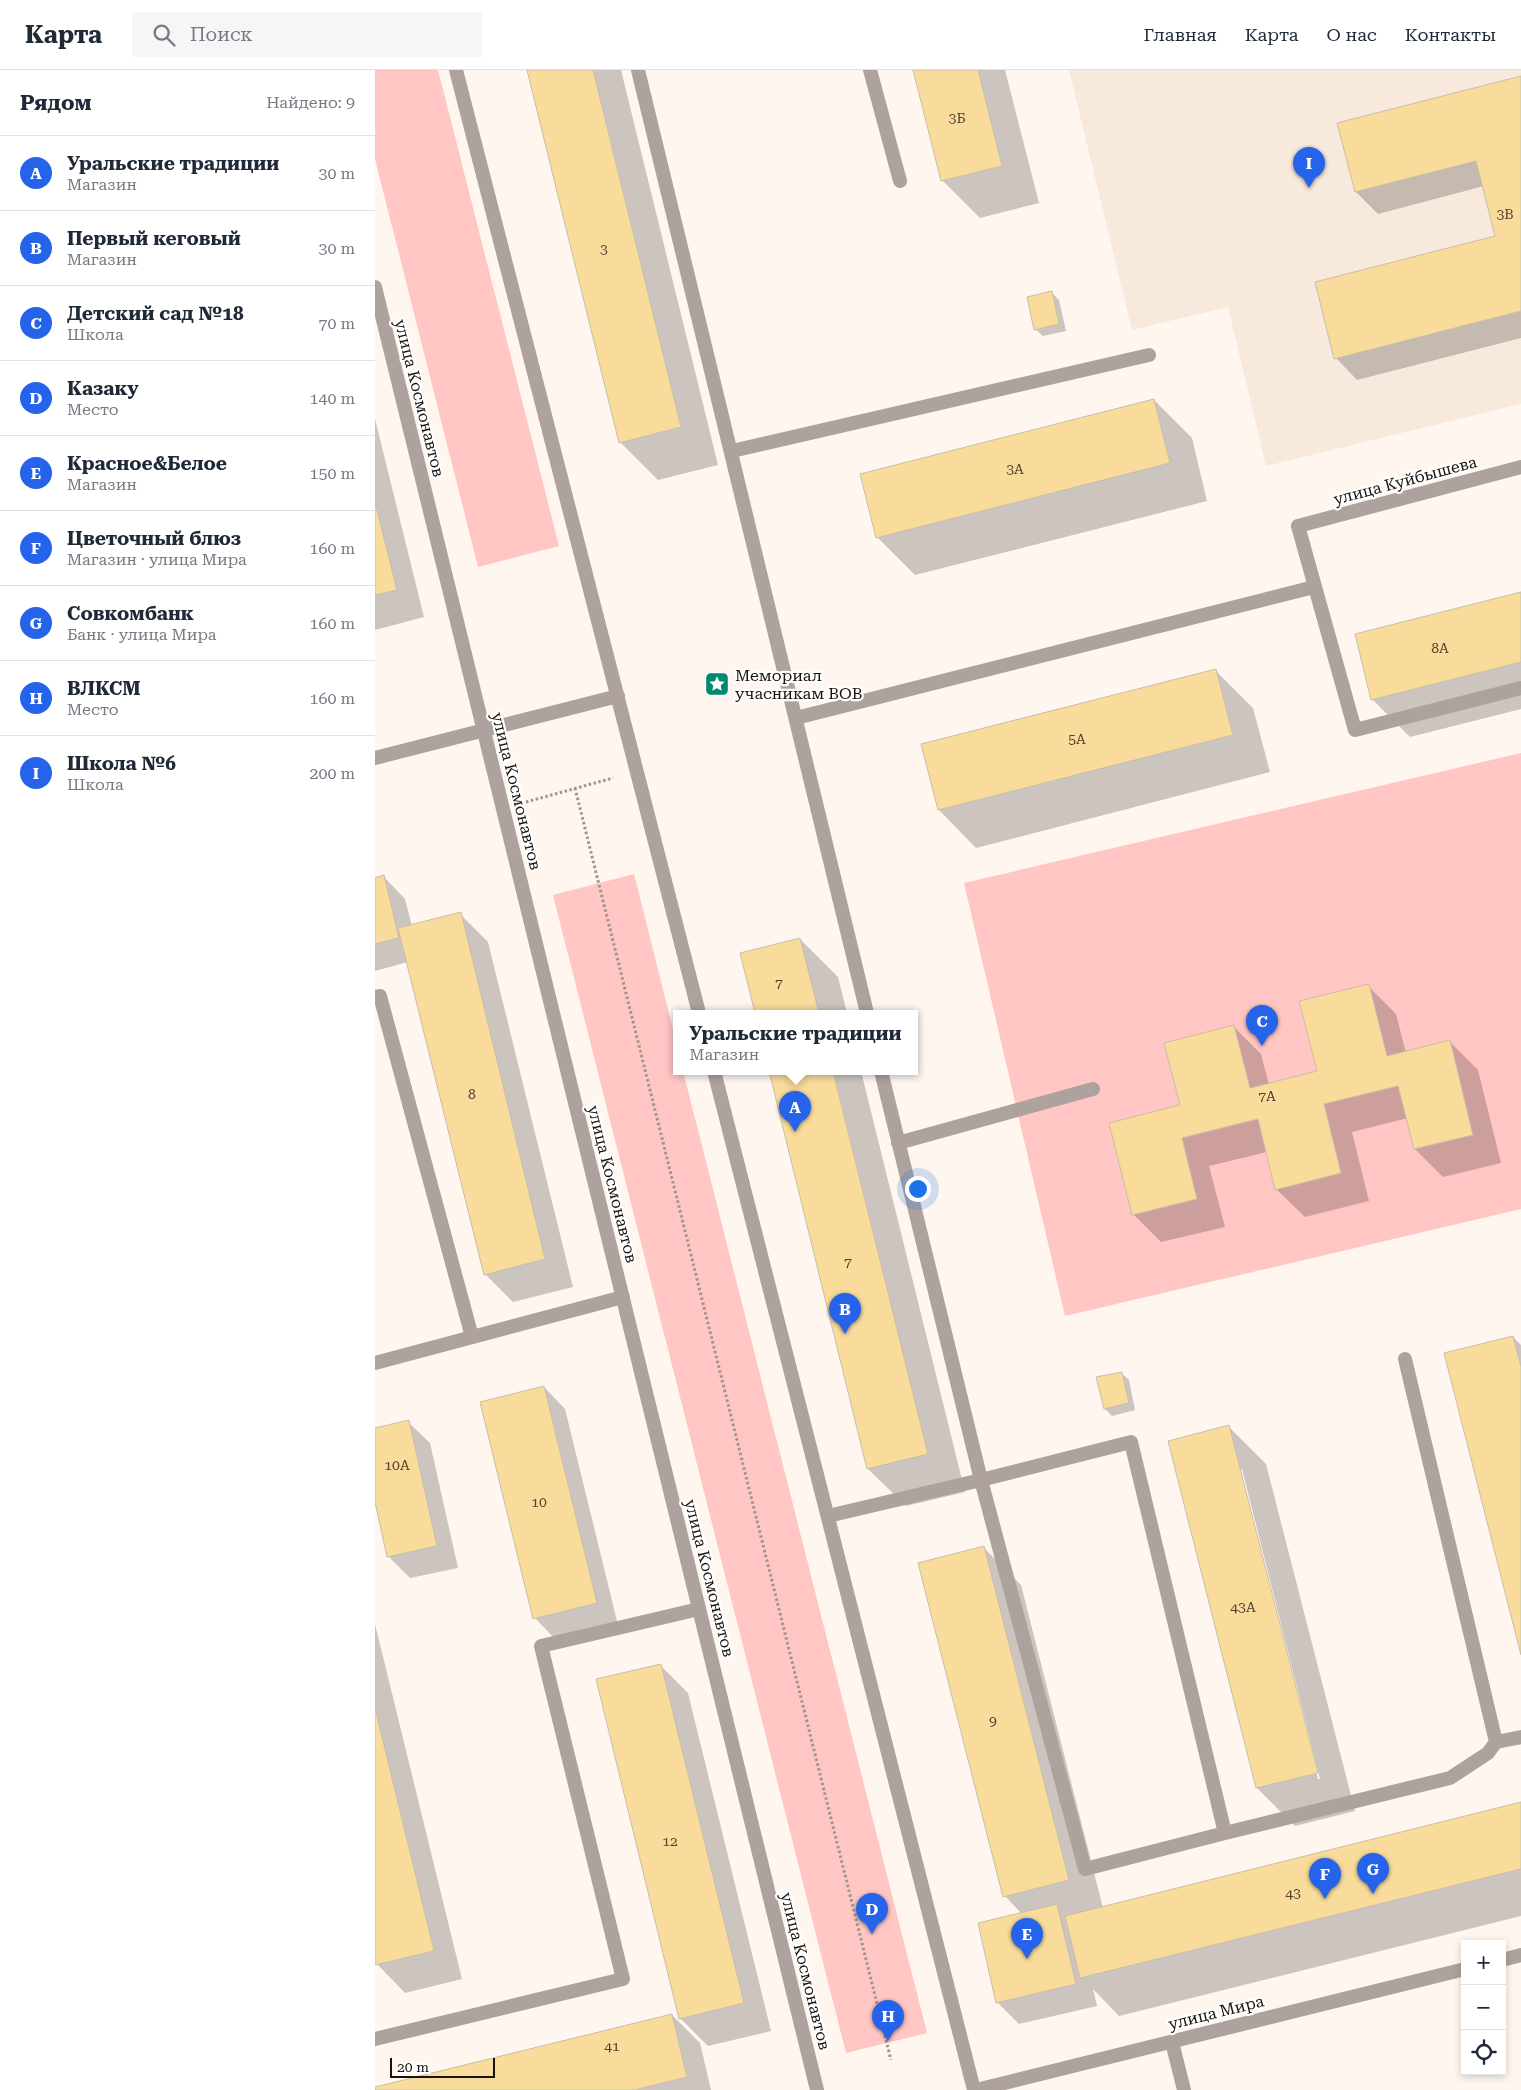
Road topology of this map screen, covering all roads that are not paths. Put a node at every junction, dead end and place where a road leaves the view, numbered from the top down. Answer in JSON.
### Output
{"nodes":[{"id":1,"x":456,"y":70,"type":"edge"},
{"id":2,"x":638,"y":70,"type":"edge"},
{"id":3,"x":870,"y":70,"type":"edge"},
{"id":4,"x":900,"y":181,"type":"dead end"},
{"id":5,"x":375,"y":287,"type":"edge"},
{"id":6,"x":1149,"y":354,"type":"dead end"},
{"id":7,"x":732,"y":451,"type":"junction"},
{"id":8,"x":1521,"y":467,"type":"edge"},
{"id":9,"x":1315,"y":587,"type":"junction"},
{"id":10,"x":1521,"y":688,"type":"edge"},
{"id":11,"x":618,"y":696,"type":"junction"},
{"id":12,"x":796,"y":718,"type":"junction"},
{"id":13,"x":484,"y":729,"type":"junction"},
{"id":14,"x":375,"y":758,"type":"edge"},
{"id":15,"x":375,"y":997,"type":"edge"},
{"id":16,"x":698,"y":1010,"type":"edge"},
{"id":17,"x":866,"y":1010,"type":"edge"},
{"id":18,"x":715,"y":1075,"type":"edge"},
{"id":19,"x":882,"y":1075,"type":"edge"},
{"id":20,"x":1093,"y":1088,"type":"dead end"},
{"id":21,"x":898,"y":1143,"type":"junction"},
{"id":22,"x":623,"y":1297,"type":"junction"},
{"id":23,"x":472,"y":1337,"type":"junction"},
{"id":24,"x":1405,"y":1359,"type":"dead end"},
{"id":25,"x":375,"y":1362,"type":"edge"},
{"id":26,"x":981,"y":1480,"type":"junction"},
{"id":27,"x":827,"y":1516,"type":"junction"},
{"id":28,"x":699,"y":1609,"type":"junction"},
{"id":29,"x":1521,"y":1737,"type":"edge"},
{"id":30,"x":1496,"y":1742,"type":"junction"},
{"id":31,"x":1225,"y":1832,"type":"junction"},
{"id":32,"x":1521,"y":1955,"type":"edge"},
{"id":33,"x":1506,"y":1959,"type":"edge"},
{"id":34,"x":1461,"y":1970,"type":"edge"},
{"id":35,"x":375,"y":2039,"type":"edge"},
{"id":36,"x":1171,"y":2042,"type":"junction"},
{"id":37,"x":817,"y":2090,"type":"edge"},
{"id":38,"x":975,"y":2090,"type":"edge"},
{"id":39,"x":1184,"y":2090,"type":"edge"}],
"edges":[{"from":1,"to":11,"type":"street"},
{"from":2,"to":7,"type":"street"},
{"from":3,"to":4,"type":"street"},
{"from":5,"to":13,"type":"street","name":"улица Космонавтов"},
{"from":6,"to":7,"type":"street"},
{"from":7,"to":12,"type":"street"},
{"from":8,"to":9,"type":"street","name":"улица Куйбышева"},
{"from":9,"to":10,"type":"street"},
{"from":9,"to":12,"type":"street"},
{"from":11,"to":13,"type":"street"},
{"from":11,"to":16,"type":"street"},
{"from":12,"to":17,"type":"street"},
{"from":13,"to":14,"type":"street"},
{"from":13,"to":22,"type":"street","name":"улица Космонавтов"},
{"from":15,"to":23,"type":"street"},
{"from":18,"to":27,"type":"street"},
{"from":19,"to":21,"type":"street"},
{"from":20,"to":21,"type":"street"},
{"from":21,"to":26,"type":"street"},
{"from":22,"to":23,"type":"street"},
{"from":22,"to":28,"type":"street","name":"улица Космонавтов"},
{"from":23,"to":25,"type":"street"},
{"from":24,"to":30,"type":"street"},
{"from":26,"to":27,"type":"street"},
{"from":26,"to":31,"type":"street"},
{"from":26,"to":31,"type":"street"},
{"from":27,"to":38,"type":"street"},
{"from":28,"to":35,"type":"street"},
{"from":28,"to":37,"type":"street","name":"улица Космонавтов"},
{"from":29,"to":30,"type":"street"},
{"from":30,"to":31,"type":"street"},
{"from":32,"to":33,"type":"street"},
{"from":34,"to":36,"type":"street","name":"улица Мира"},
{"from":36,"to":38,"type":"street","name":"улица Мира"},
{"from":36,"to":39,"type":"street"}]}
